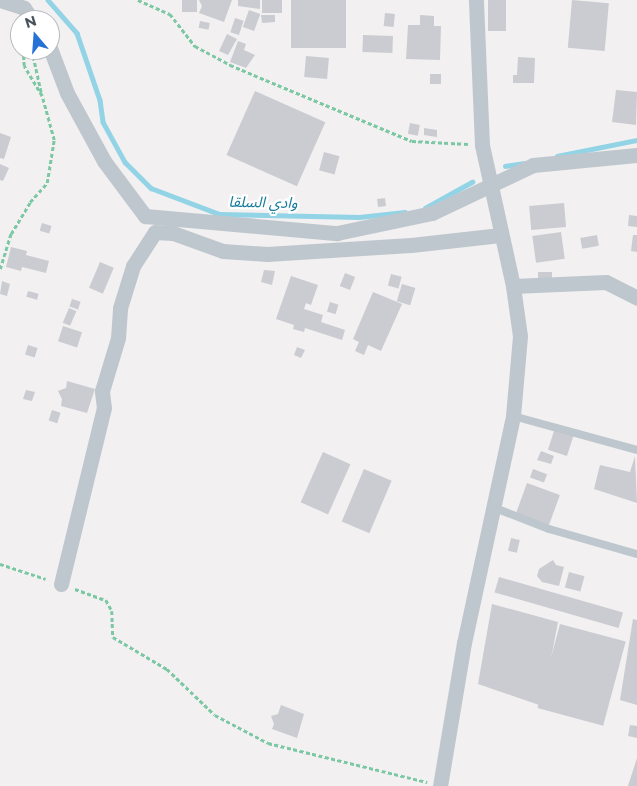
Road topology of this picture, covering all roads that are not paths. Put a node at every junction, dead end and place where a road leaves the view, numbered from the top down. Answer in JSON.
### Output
{"nodes":[{"id":1,"x":0,"y":0,"type":"edge"},
{"id":2,"x":476,"y":0,"type":"edge"},
{"id":3,"x":25,"y":10,"type":"edge"},
{"id":4,"x":55,"y":60,"type":"edge"},
{"id":5,"x":637,"y":155,"type":"edge"},
{"id":6,"x":489,"y":183,"type":"junction"},
{"id":7,"x":500,"y":235,"type":"junction"},
{"id":8,"x":512,"y":286,"type":"junction"},
{"id":9,"x":637,"y":298,"type":"edge"},
{"id":10,"x":513,"y":416,"type":"junction"},
{"id":11,"x":637,"y":450,"type":"edge"},
{"id":12,"x":495,"y":508,"type":"junction"},
{"id":13,"x":637,"y":554,"type":"edge"},
{"id":14,"x":61,"y":584,"type":"road end"},
{"id":15,"x":440,"y":785,"type":"edge"}],
"edges":[{"from":1,"to":3,"type":"street"},
{"from":2,"to":6,"type":"street"},
{"from":4,"to":6,"type":"street"},
{"from":5,"to":6,"type":"street"},
{"from":6,"to":7,"type":"street"},
{"from":7,"to":8,"type":"street"},
{"from":7,"to":14,"type":"street"},
{"from":8,"to":9,"type":"street"},
{"from":8,"to":10,"type":"street"},
{"from":10,"to":11,"type":"lane"},
{"from":10,"to":12,"type":"street"},
{"from":12,"to":13,"type":"lane"},
{"from":12,"to":15,"type":"street"}]}
